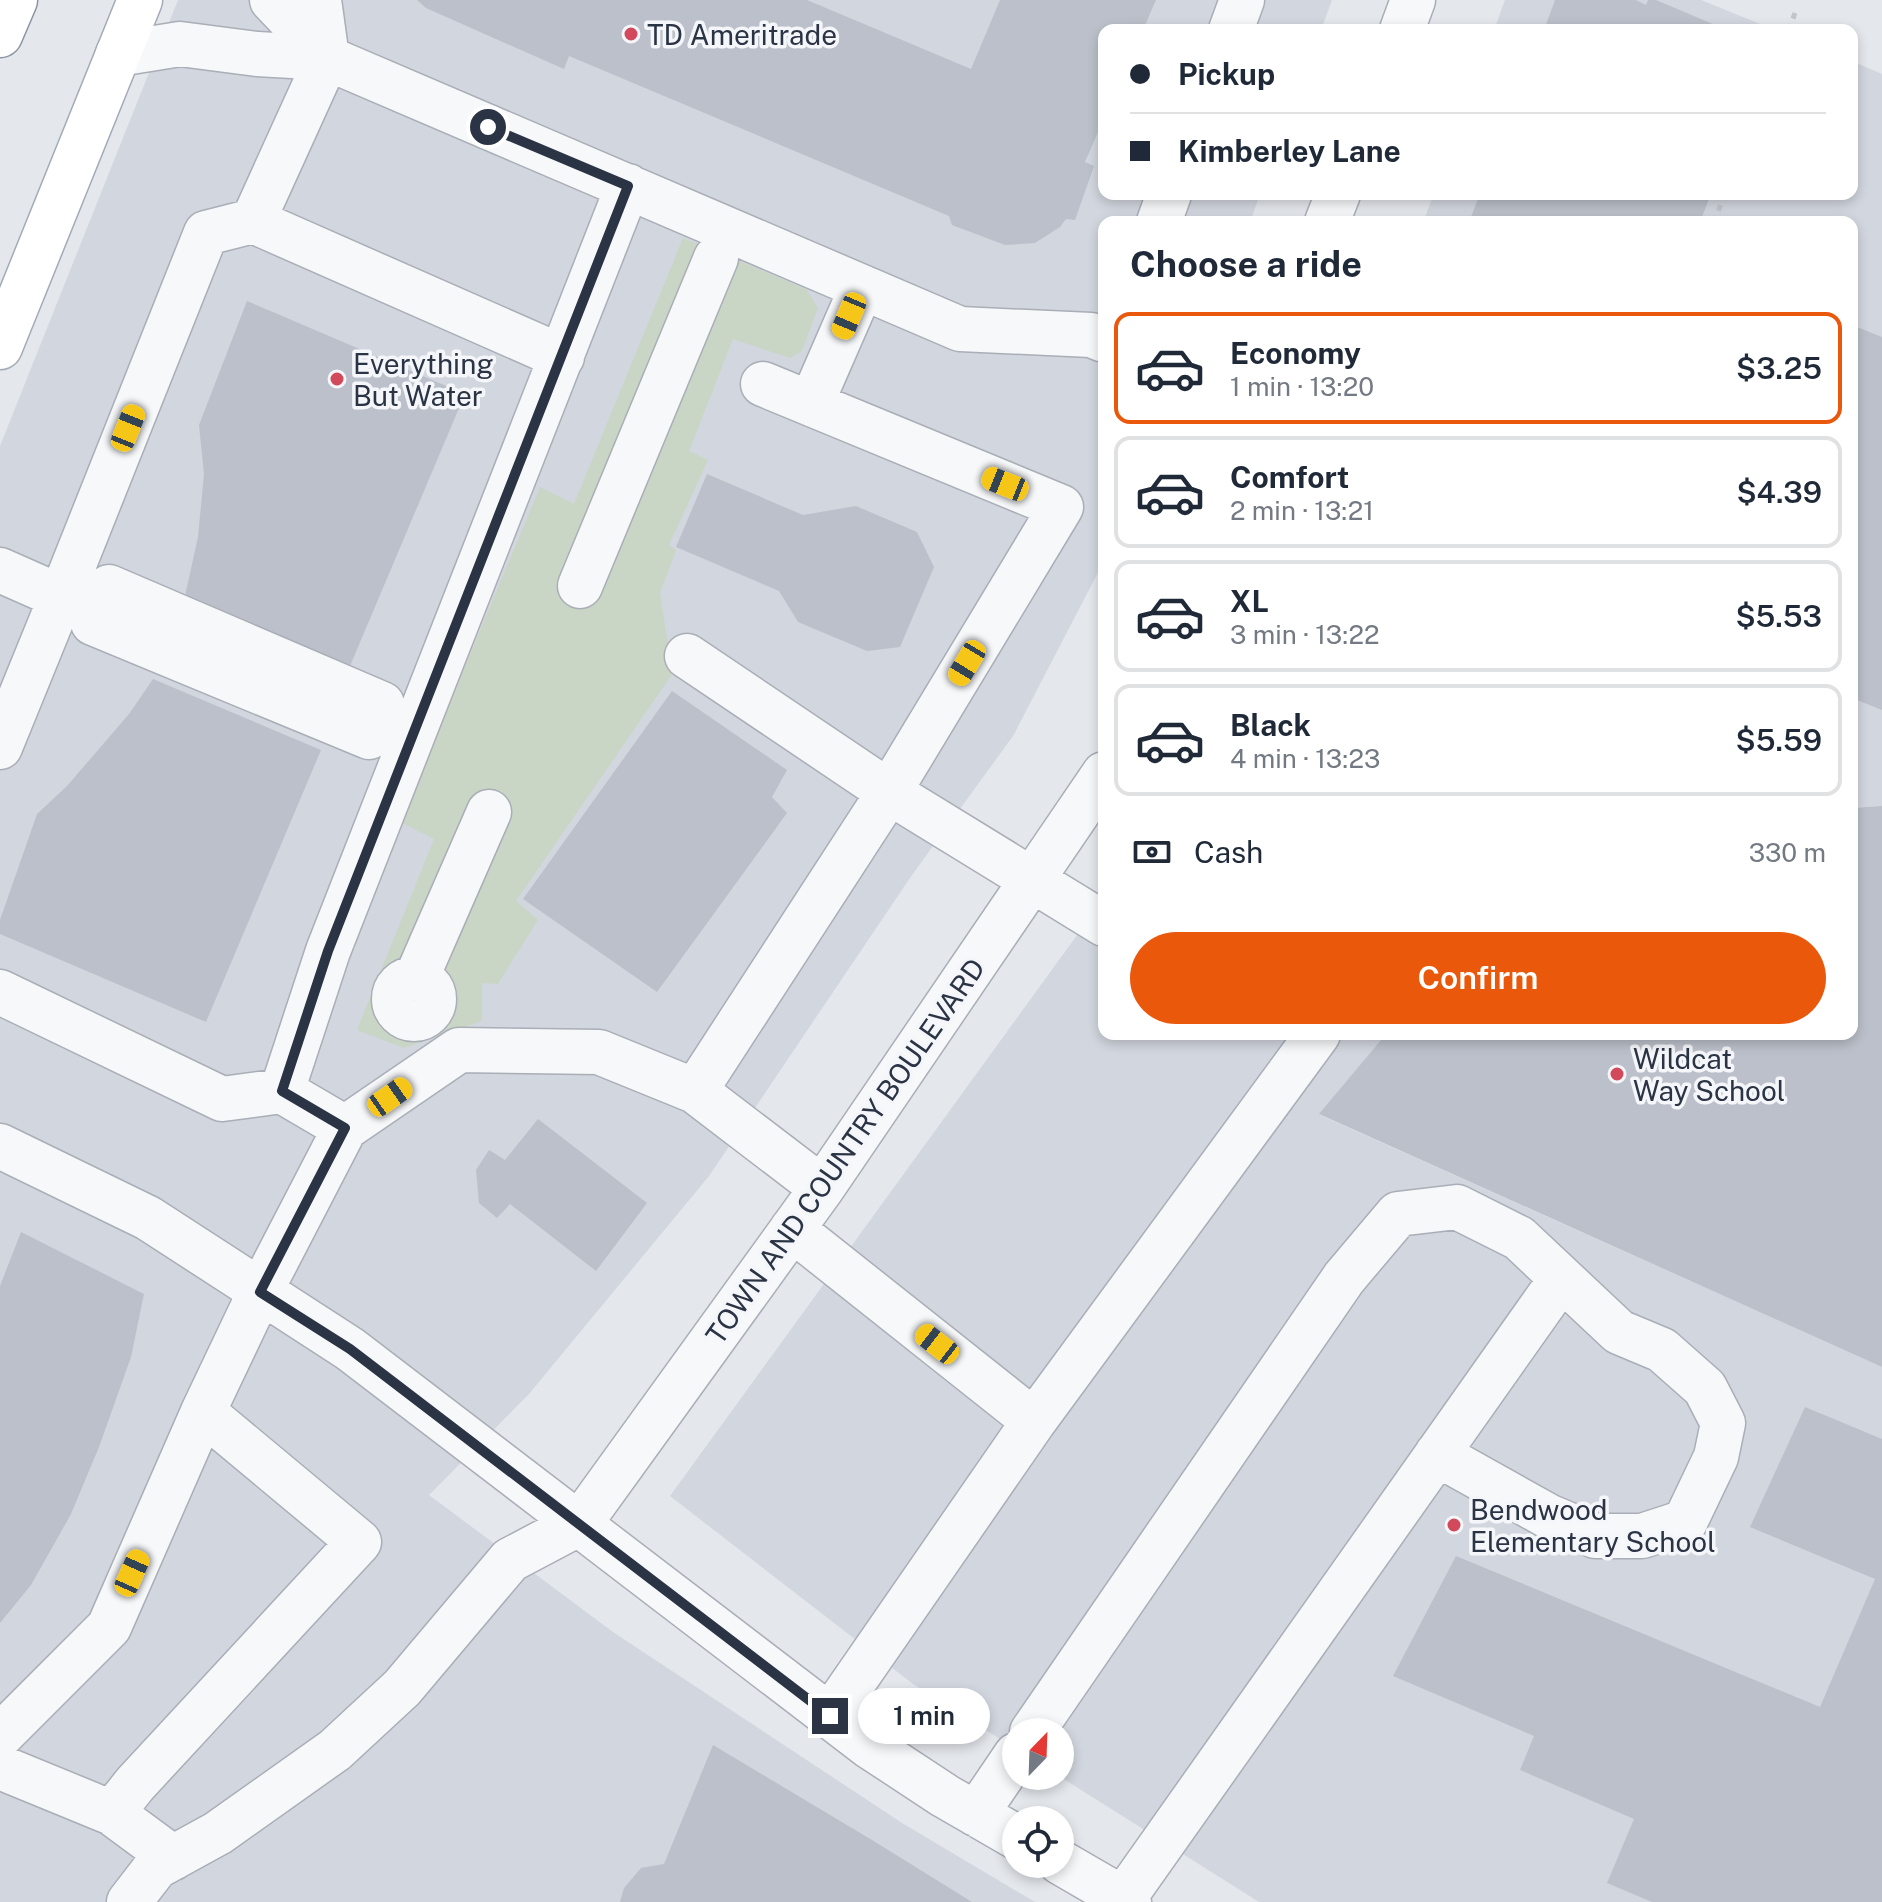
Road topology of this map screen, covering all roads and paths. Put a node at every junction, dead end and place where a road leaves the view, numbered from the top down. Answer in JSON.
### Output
{"nodes":[{"id":1,"x":15,"y":0,"type":"edge"},
{"id":2,"x":140,"y":0,"type":"edge"},
{"id":3,"x":272,"y":0,"type":"edge"},
{"id":4,"x":319,"y":0,"type":"edge"},
{"id":5,"x":1242,"y":0,"type":"edge"},
{"id":6,"x":1413,"y":0,"type":"edge"},
{"id":7,"x":1796,"y":10,"type":"dead end"},
{"id":8,"x":1233,"y":24,"type":"edge"},
{"id":9,"x":1404,"y":24,"type":"edge"},
{"id":10,"x":1791,"y":24,"type":"edge"},
{"id":11,"x":0,"y":35,"type":"edge"},
{"id":12,"x":118,"y":54,"type":"junction"},
{"id":13,"x":327,"y":58,"type":"junction"},
{"id":14,"x":628,"y":186,"type":"junction"},
{"id":15,"x":253,"y":221,"type":"junction"},
{"id":16,"x":716,"y":258,"type":"dead end"},
{"id":17,"x":862,"y":287,"type":"junction"},
{"id":18,"x":1098,"y":330,"type":"edge"},
{"id":19,"x":0,"y":347,"type":"edge"},
{"id":20,"x":562,"y":357,"type":"junction"},
{"id":21,"x":763,"y":384,"type":"dead end"},
{"id":22,"x":811,"y":404,"type":"junction"},
{"id":23,"x":0,"y":570,"type":"edge"},
{"id":24,"x":580,"y":586,"type":"dead end"},
{"id":25,"x":61,"y":597,"type":"junction"},
{"id":26,"x":158,"y":630,"type":"dead end"},
{"id":27,"x":687,"y":656,"type":"dead end"},
{"id":28,"x":325,"y":699,"type":"dead end"},
{"id":29,"x":0,"y":747,"type":"edge"},
{"id":30,"x":1098,"y":783,"type":"edge"},
{"id":31,"x":889,"y":792,"type":"junction"},
{"id":32,"x":489,"y":812,"type":"dead end"},
{"id":33,"x":1033,"y":881,"type":"junction"},
{"id":34,"x":1098,"y":920,"type":"edge"},
{"id":35,"x":0,"y":992,"type":"edge"},
{"id":36,"x":405,"y":1016,"type":"dead end"},
{"id":37,"x":1298,"y":1040,"type":"edge"},
{"id":38,"x":282,"y":1091,"type":"junction"},
{"id":39,"x":695,"y":1091,"type":"junction"},
{"id":40,"x":345,"y":1128,"type":"junction"},
{"id":41,"x":0,"y":1146,"type":"edge"},
{"id":42,"x":822,"y":1188,"type":"junction"},
{"id":43,"x":792,"y":1229,"type":"junction"},
{"id":44,"x":1561,"y":1279,"type":"junction"},
{"id":45,"x":260,"y":1292,"type":"junction"},
{"id":46,"x":203,"y":1412,"type":"junction"},
{"id":47,"x":1034,"y":1421,"type":"junction"},
{"id":48,"x":1437,"y":1454,"type":"junction"},
{"id":49,"x":580,"y":1523,"type":"junction"},
{"id":50,"x":830,"y":1716,"type":"junction"},
{"id":51,"x":1042,"y":1718,"type":"edge"},
{"id":52,"x":0,"y":1736,"type":"edge"},
{"id":53,"x":0,"y":1767,"type":"edge"},
{"id":54,"x":1002,"y":1776,"type":"edge"},
{"id":55,"x":112,"y":1813,"type":"junction"},
{"id":56,"x":976,"y":1814,"type":"junction"},
{"id":57,"x":1002,"y":1829,"type":"edge"},
{"id":58,"x":173,"y":1858,"type":"junction"},
{"id":59,"x":1074,"y":1872,"type":"edge"},
{"id":60,"x":1110,"y":1897,"type":"edge"},
{"id":61,"x":129,"y":1902,"type":"edge"}],
"edges":[{"from":1,"to":11,"type":"main road"},
{"from":2,"to":12,"type":"main road"},
{"from":3,"to":13,"type":"street"},
{"from":4,"to":13,"type":"street"},
{"from":5,"to":8,"type":"street"},
{"from":6,"to":9,"type":"street"},
{"from":7,"to":10,"type":"path"},
{"from":12,"to":13,"type":"street"},
{"from":12,"to":19,"type":"main road"},
{"from":13,"to":14,"type":"street"},
{"from":13,"to":15,"type":"street"},
{"from":14,"to":17,"type":"street"},
{"from":14,"to":20,"type":"street"},
{"from":15,"to":20,"type":"street"},
{"from":15,"to":25,"type":"street"},
{"from":16,"to":24,"type":"street"},
{"from":17,"to":18,"type":"street"},
{"from":17,"to":22,"type":"street"},
{"from":20,"to":38,"type":"street"},
{"from":21,"to":22,"type":"street"},
{"from":22,"to":31,"type":"street"},
{"from":23,"to":25,"type":"street"},
{"from":25,"to":29,"type":"street"},
{"from":26,"to":28,"type":"street"},
{"from":27,"to":31,"type":"street"},
{"from":30,"to":33,"type":"street","name":"TOWN AND COUNTRY BOULEVARD"},
{"from":31,"to":33,"type":"street"},
{"from":31,"to":39,"type":"street"},
{"from":32,"to":36,"type":"street"},
{"from":33,"to":34,"type":"street"},
{"from":33,"to":42,"type":"street","name":"TOWN AND COUNTRY BOULEVARD"},
{"from":35,"to":38,"type":"street"},
{"from":37,"to":47,"type":"street"},
{"from":38,"to":40,"type":"street"},
{"from":39,"to":40,"type":"street"},
{"from":39,"to":42,"type":"street"},
{"from":40,"to":45,"type":"street"},
{"from":41,"to":45,"type":"street"},
{"from":42,"to":43,"type":"street","name":"TOWN AND COUNTRY BOULEVARD"},
{"from":43,"to":47,"type":"street"},
{"from":43,"to":49,"type":"street","name":"TOWN AND COUNTRY BOULEVARD"},
{"from":44,"to":48,"type":"street"},
{"from":44,"to":48,"type":"street"},
{"from":44,"to":51,"type":"street"},
{"from":45,"to":46,"type":"street"},
{"from":45,"to":49,"type":"street"},
{"from":46,"to":52,"type":"street"},
{"from":46,"to":55,"type":"street"},
{"from":47,"to":50,"type":"street"},
{"from":48,"to":60,"type":"street"},
{"from":49,"to":50,"type":"street"},
{"from":49,"to":58,"type":"street"},
{"from":50,"to":56,"type":"street"},
{"from":53,"to":55,"type":"street"},
{"from":54,"to":56,"type":"street"},
{"from":55,"to":58,"type":"street"},
{"from":56,"to":57,"type":"street"},
{"from":58,"to":61,"type":"street"},
{"from":59,"to":60,"type":"street"}]}
